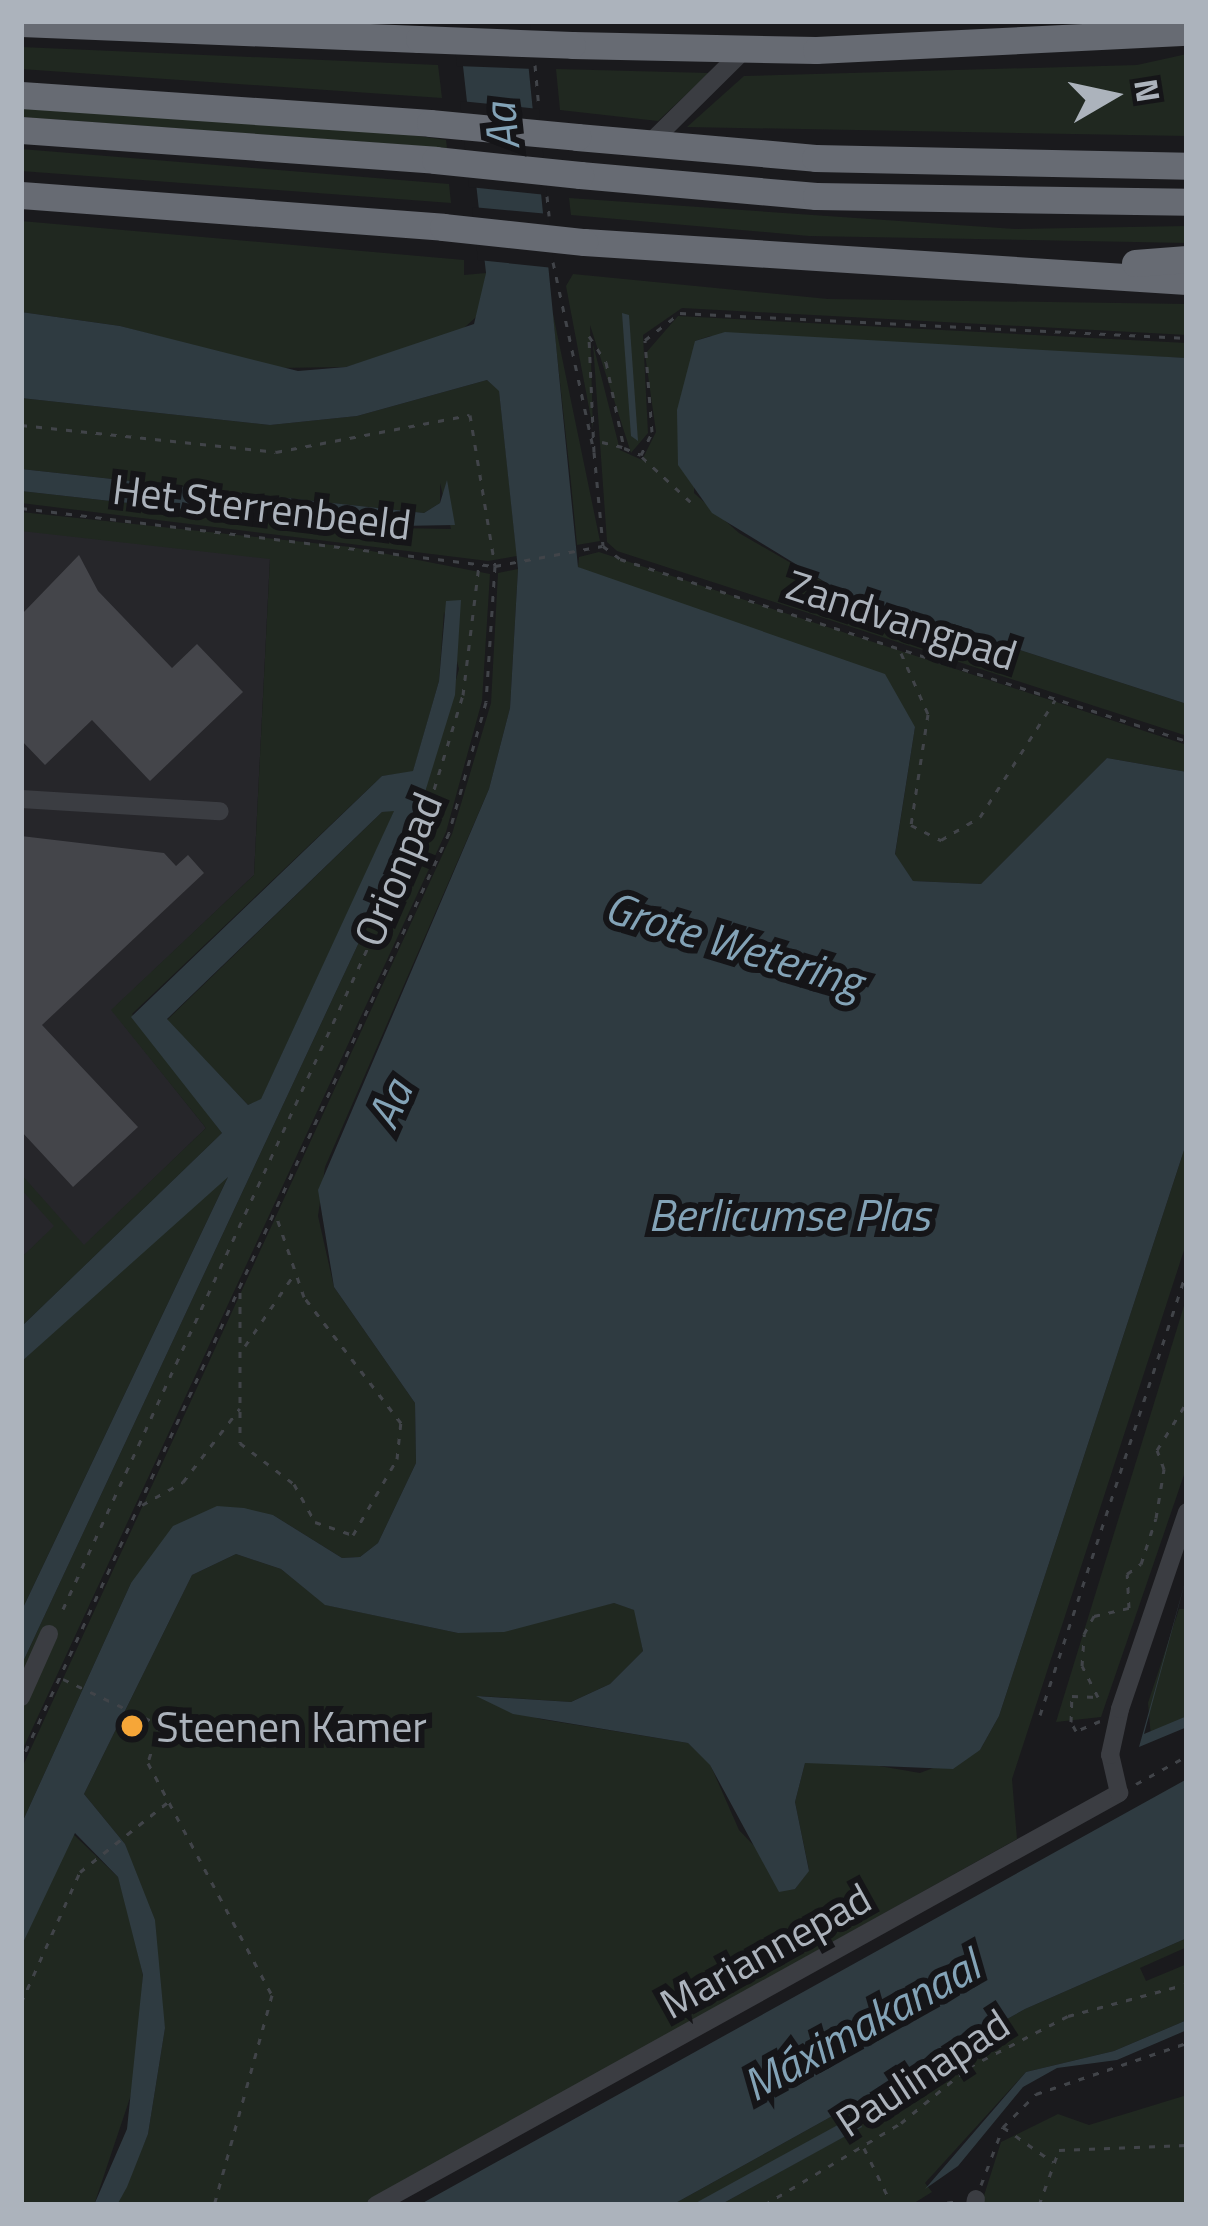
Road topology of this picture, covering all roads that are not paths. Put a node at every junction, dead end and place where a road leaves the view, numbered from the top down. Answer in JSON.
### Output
{"nodes":[{"id":1,"x":21,"y":23,"type":"edge"},
{"id":2,"x":1187,"y":32,"type":"edge"},
{"id":3,"x":745,"y":49,"type":"junction"},
{"id":4,"x":21,"y":95,"type":"edge"},
{"id":5,"x":21,"y":130,"type":"edge"},
{"id":6,"x":649,"y":143,"type":"junction"},
{"id":7,"x":1187,"y":166,"type":"edge"},
{"id":8,"x":21,"y":195,"type":"edge"},
{"id":9,"x":1187,"y":202,"type":"edge"},
{"id":10,"x":1187,"y":259,"type":"edge"},
{"id":11,"x":1071,"y":268,"type":"junction"},
{"id":12,"x":1187,"y":281,"type":"edge"},
{"id":13,"x":21,"y":799,"type":"edge"},
{"id":14,"x":220,"y":811,"type":"dead end"},
{"id":15,"x":1187,"y":1511,"type":"edge"},
{"id":16,"x":50,"y":1634,"type":"dead end"},
{"id":17,"x":21,"y":1697,"type":"edge"},
{"id":18,"x":376,"y":2205,"type":"edge"}],
"edges":[{"from":1,"to":3,"type":"highway","bridge":true},
{"from":2,"to":3,"type":"highway"},
{"from":3,"to":6,"type":"street"},
{"from":4,"to":6,"type":"highway","bridge":true},
{"from":5,"to":9,"type":"highway","bridge":true},
{"from":6,"to":7,"type":"highway"},
{"from":8,"to":11,"type":"highway","bridge":true},
{"from":10,"to":11,"type":"highway"},
{"from":11,"to":12,"type":"highway"},
{"from":13,"to":14,"type":"street"},
{"from":15,"to":18,"type":"street","name":"Mariannepad"},
{"from":16,"to":17,"type":"street"}]}
